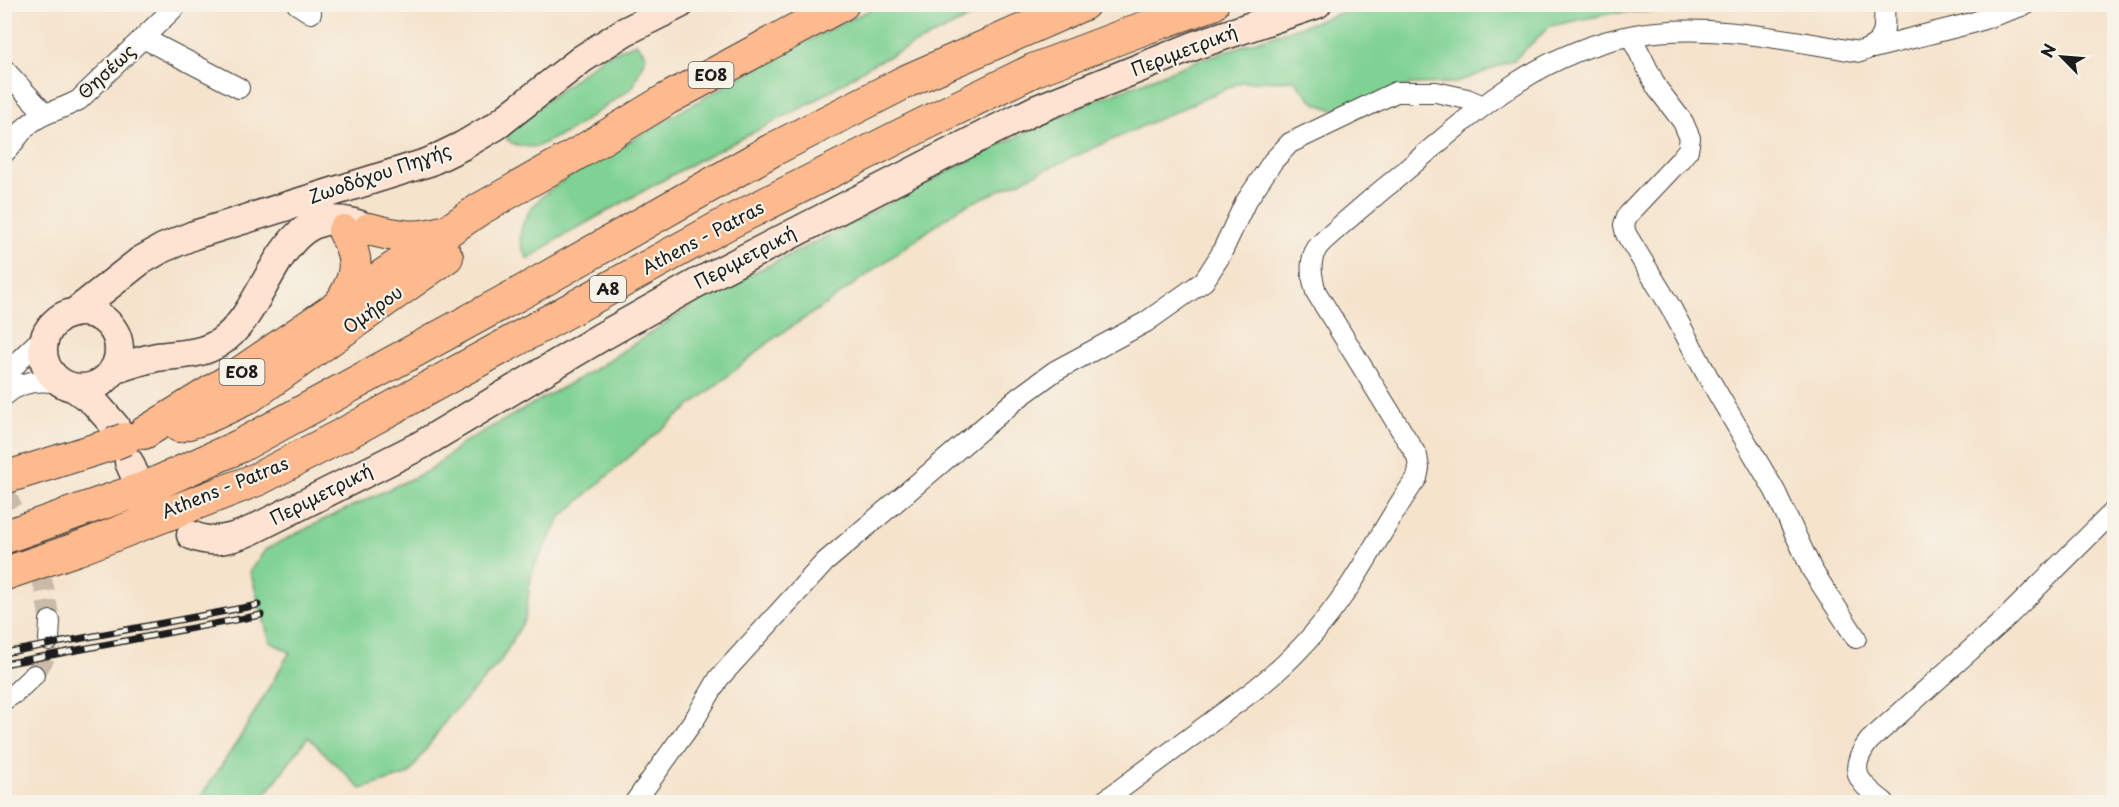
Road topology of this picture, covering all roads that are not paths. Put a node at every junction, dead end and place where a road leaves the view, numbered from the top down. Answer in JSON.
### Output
{"nodes":[{"id":1,"x":178,"y":4,"type":"edge"},
{"id":2,"x":680,"y":4,"type":"edge"},
{"id":3,"x":843,"y":4,"type":"edge"},
{"id":4,"x":1083,"y":4,"type":"edge"},
{"id":5,"x":1212,"y":4,"type":"edge"},
{"id":6,"x":1317,"y":4,"type":"edge"},
{"id":7,"x":1884,"y":4,"type":"edge"},
{"id":8,"x":2027,"y":4,"type":"edge"},
{"id":9,"x":1631,"y":36,"type":"junction"},
{"id":10,"x":143,"y":38,"type":"junction"},
{"id":11,"x":1872,"y":48,"type":"junction"},
{"id":12,"x":4,"y":69,"type":"edge"},
{"id":13,"x":239,"y":88,"type":"dead end"},
{"id":14,"x":1483,"y":106,"type":"junction"},
{"id":15,"x":45,"y":114,"type":"junction"},
{"id":16,"x":582,"y":151,"type":"junction"},
{"id":17,"x":4,"y":153,"type":"edge"},
{"id":18,"x":347,"y":227,"type":"junction"},
{"id":19,"x":449,"y":230,"type":"junction"},
{"id":20,"x":125,"y":273,"type":"junction"},
{"id":21,"x":395,"y":280,"type":"junction"},
{"id":22,"x":338,"y":307,"type":"junction"},
{"id":23,"x":74,"y":313,"type":"junction"},
{"id":24,"x":111,"y":327,"type":"junction"},
{"id":25,"x":46,"y":336,"type":"junction"},
{"id":26,"x":173,"y":355,"type":"junction"},
{"id":27,"x":110,"y":373,"type":"junction"},
{"id":28,"x":4,"y":381,"type":"edge"},
{"id":29,"x":68,"y":385,"type":"junction"},
{"id":30,"x":4,"y":396,"type":"edge"},
{"id":31,"x":130,"y":452,"type":"junction"},
{"id":32,"x":4,"y":478,"type":"edge"},
{"id":33,"x":2115,"y":511,"type":"edge"},
{"id":34,"x":191,"y":535,"type":"dead end"},
{"id":35,"x":4,"y":537,"type":"edge"},
{"id":36,"x":4,"y":574,"type":"edge"},
{"id":37,"x":1856,"y":638,"type":"dead end"},
{"id":38,"x":34,"y":675,"type":"tunnel mouth"},
{"id":39,"x":4,"y":700,"type":"edge"},
{"id":40,"x":635,"y":802,"type":"edge"},
{"id":41,"x":1103,"y":802,"type":"edge"},
{"id":42,"x":1884,"y":802,"type":"edge"}],
"edges":[{"from":1,"to":10,"type":"street","name":"Θησέως"},
{"from":2,"to":20,"type":"street","name":"Ζωοδόχου Πηγής"},
{"from":3,"to":16,"type":"main road","name":"Ομήρου","number":"ΕΟ8"},
{"from":4,"to":35,"type":"highway","name":"Athens - Patras","number":"Α8"},
{"from":5,"to":36,"type":"highway","name":"Athens - Patras","number":"Α8"},
{"from":6,"to":34,"type":"street","name":"Περιμετρική"},
{"from":7,"to":11,"type":"street"},
{"from":8,"to":11,"type":"street"},
{"from":9,"to":11,"type":"street"},
{"from":9,"to":14,"type":"street"},
{"from":9,"to":37,"type":"street"},
{"from":10,"to":13,"type":"street"},
{"from":10,"to":15,"type":"street","name":"Θησέως"},
{"from":12,"to":15,"type":"street"},
{"from":14,"to":40,"type":"street"},
{"from":14,"to":41,"type":"street"},
{"from":15,"to":17,"type":"street","name":"Θησέως"},
{"from":16,"to":19,"type":"main road","name":"Ομήρου","number":"ΕΟ8"},
{"from":16,"to":21,"type":"main road","name":"Ομήρου","number":"ΕΟ8"},
{"from":18,"to":19,"type":"main road"},
{"from":18,"to":21,"type":"street"},
{"from":18,"to":22,"type":"main road"},
{"from":18,"to":26,"type":"street"},
{"from":19,"to":21,"type":"main road","name":"Ομήρου","number":"ΕΟ8"},
{"from":20,"to":23,"type":"street","name":"Ζωοδόχου Πηγής"},
{"from":20,"to":24,"type":"street"},
{"from":21,"to":22,"type":"main road","name":"Ομήρου","number":"ΕΟ8"},
{"from":21,"to":31,"type":"main road","name":"Ομήρου","number":"ΕΟ8"},
{"from":22,"to":31,"type":"main road","name":"Ομήρου","number":"ΕΟ8"},
{"from":23,"to":24,"type":"street"},
{"from":23,"to":25,"type":"street"},
{"from":24,"to":26,"type":"street"},
{"from":24,"to":27,"type":"street"},
{"from":25,"to":28,"type":"street"},
{"from":25,"to":29,"type":"street"},
{"from":26,"to":27,"type":"street"},
{"from":27,"to":29,"type":"street"},
{"from":27,"to":29,"type":"street"},
{"from":29,"to":30,"type":"street"},
{"from":31,"to":32,"type":"main road","name":"Ομήρου","number":"ΕΟ8"},
{"from":33,"to":42,"type":"street"},
{"from":38,"to":39,"type":"street"}]}
